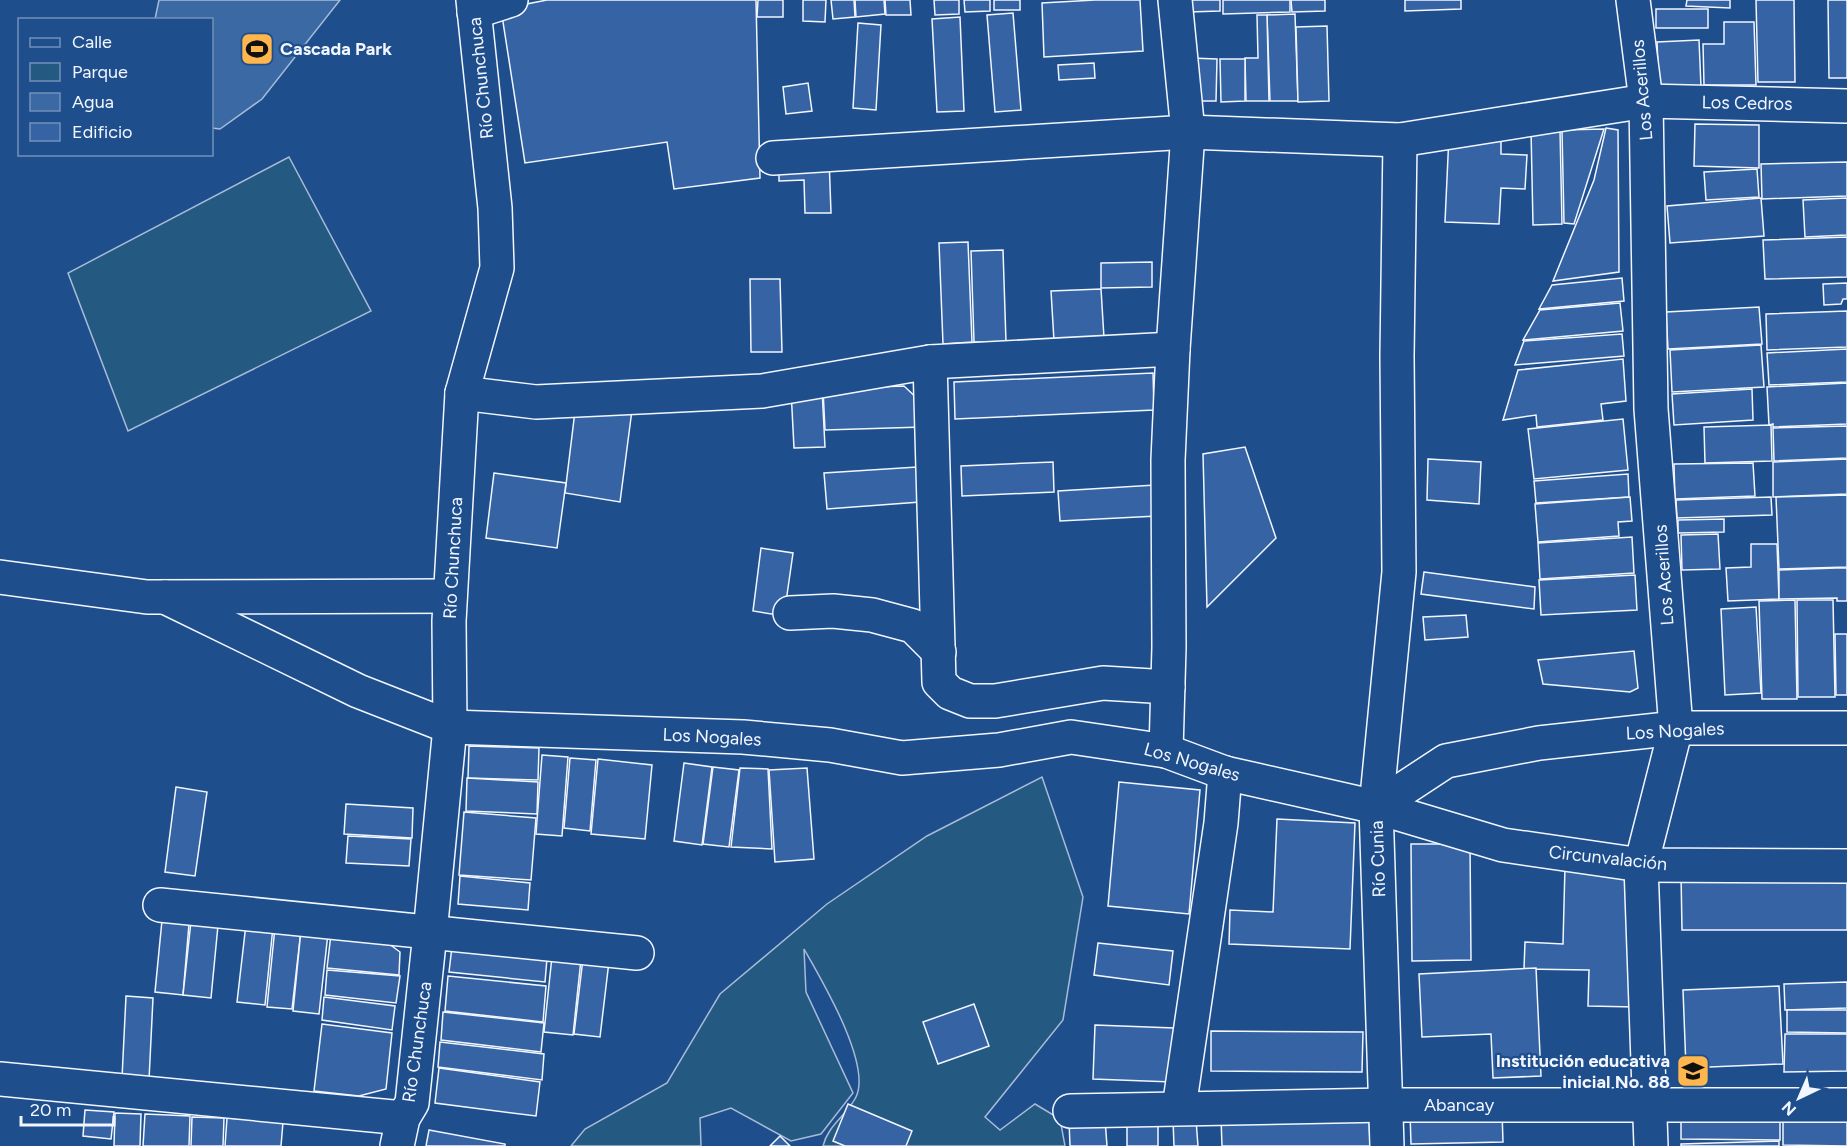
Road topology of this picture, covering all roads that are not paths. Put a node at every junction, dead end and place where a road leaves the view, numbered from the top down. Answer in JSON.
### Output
{"nodes":[{"id":1,"x":511,"y":0,"type":"edge"},
{"id":2,"x":1175,"y":0,"type":"edge"},
{"id":3,"x":1633,"y":0,"type":"edge"},
{"id":4,"x":474,"y":6,"type":"edge"},
{"id":5,"x":1646,"y":101,"type":"junction"},
{"id":6,"x":1847,"y":106,"type":"edge"},
{"id":7,"x":1188,"y":132,"type":"junction"},
{"id":8,"x":1400,"y":140,"type":"junction"},
{"id":9,"x":773,"y":158,"type":"dead end"},
{"id":10,"x":1173,"y":349,"type":"junction"},
{"id":11,"x":930,"y":362,"type":"junction"},
{"id":12,"x":462,"y":393,"type":"junction"},
{"id":13,"x":0,"y":577,"type":"edge"},
{"id":14,"x":450,"y":596,"type":"junction"},
{"id":15,"x":165,"y":597,"type":"junction"},
{"id":16,"x":790,"y":613,"type":"dead end"},
{"id":17,"x":939,"y":652,"type":"junction"},
{"id":18,"x":1168,"y":687,"type":"junction"},
{"id":19,"x":450,"y":727,"type":"junction"},
{"id":20,"x":1676,"y":728,"type":"junction"},
{"id":21,"x":1847,"y":728,"type":"edge"},
{"id":22,"x":1166,"y":751,"type":"junction"},
{"id":23,"x":1225,"y":773,"type":"junction"},
{"id":24,"x":1376,"y":807,"type":"junction"},
{"id":25,"x":1641,"y":865,"type":"junction"},
{"id":26,"x":1847,"y":866,"type":"edge"},
{"id":27,"x":160,"y":905,"type":"dead end"},
{"id":28,"x":430,"y":933,"type":"junction"},
{"id":29,"x":637,"y":953,"type":"dead end"},
{"id":30,"x":0,"y":1079,"type":"edge"},
{"id":31,"x":1649,"y":1104,"type":"junction"},
{"id":32,"x":1386,"y":1105,"type":"junction"},
{"id":33,"x":1847,"y":1105,"type":"edge"},
{"id":34,"x":1179,"y":1108,"type":"junction"},
{"id":35,"x":1070,"y":1111,"type":"dead end"},
{"id":36,"x":400,"y":1132,"type":"edge"},
{"id":37,"x":1387,"y":1146,"type":"edge"},
{"id":38,"x":1651,"y":1146,"type":"edge"}],
"edges":[{"from":1,"to":4,"type":"street"},
{"from":2,"to":7,"type":"street"},
{"from":3,"to":5,"type":"street","name":"Los Acerillos"},
{"from":4,"to":12,"type":"street","name":"Río Chunchuca"},
{"from":5,"to":6,"type":"street","name":"Los Cedros"},
{"from":5,"to":8,"type":"street","name":"Los Cedros"},
{"from":5,"to":20,"type":"street","name":"Los Acerillos"},
{"from":7,"to":8,"type":"street","name":"Los Cedros"},
{"from":7,"to":9,"type":"street","name":"Los Cedros"},
{"from":7,"to":10,"type":"street"},
{"from":8,"to":24,"type":"street","name":"Río Cunia"},
{"from":10,"to":11,"type":"street"},
{"from":10,"to":18,"type":"street"},
{"from":11,"to":12,"type":"street"},
{"from":11,"to":17,"type":"street"},
{"from":12,"to":14,"type":"street","name":"Río Chunchuca"},
{"from":13,"to":15,"type":"street"},
{"from":14,"to":15,"type":"street"},
{"from":14,"to":19,"type":"street","name":"Río Chunchuca"},
{"from":15,"to":19,"type":"street","name":"Los Nogales"},
{"from":16,"to":17,"type":"street"},
{"from":17,"to":18,"type":"street"},
{"from":18,"to":22,"type":"street"},
{"from":19,"to":22,"type":"street","name":"Los Nogales"},
{"from":19,"to":28,"type":"street","name":"Río Chunchuca"},
{"from":20,"to":21,"type":"street","name":"Los Nogales"},
{"from":20,"to":24,"type":"street","name":"Los Nogales"},
{"from":20,"to":25,"type":"street","name":"Los Acerillos"},
{"from":22,"to":23,"type":"street","name":"Los Nogales"},
{"from":23,"to":24,"type":"street","name":"Los Nogales"},
{"from":23,"to":34,"type":"street"},
{"from":24,"to":25,"type":"street","name":"Circunvalación"},
{"from":24,"to":32,"type":"street","name":"Río Cunia"},
{"from":25,"to":26,"type":"street","name":"Circunvalación"},
{"from":25,"to":31,"type":"street","name":"Los Acerillos"},
{"from":27,"to":28,"type":"street"},
{"from":28,"to":29,"type":"street"},
{"from":28,"to":36,"type":"street","name":"Río Chunchuca"},
{"from":30,"to":36,"type":"street"},
{"from":31,"to":32,"type":"street","name":"Abancay"},
{"from":31,"to":33,"type":"street","name":"Abancay"},
{"from":31,"to":38,"type":"street","name":"Los Acerillos"},
{"from":32,"to":34,"type":"street","name":"Abancay"},
{"from":32,"to":37,"type":"street","name":"Río Cunia"},
{"from":34,"to":35,"type":"street","name":"Abancay"}]}
